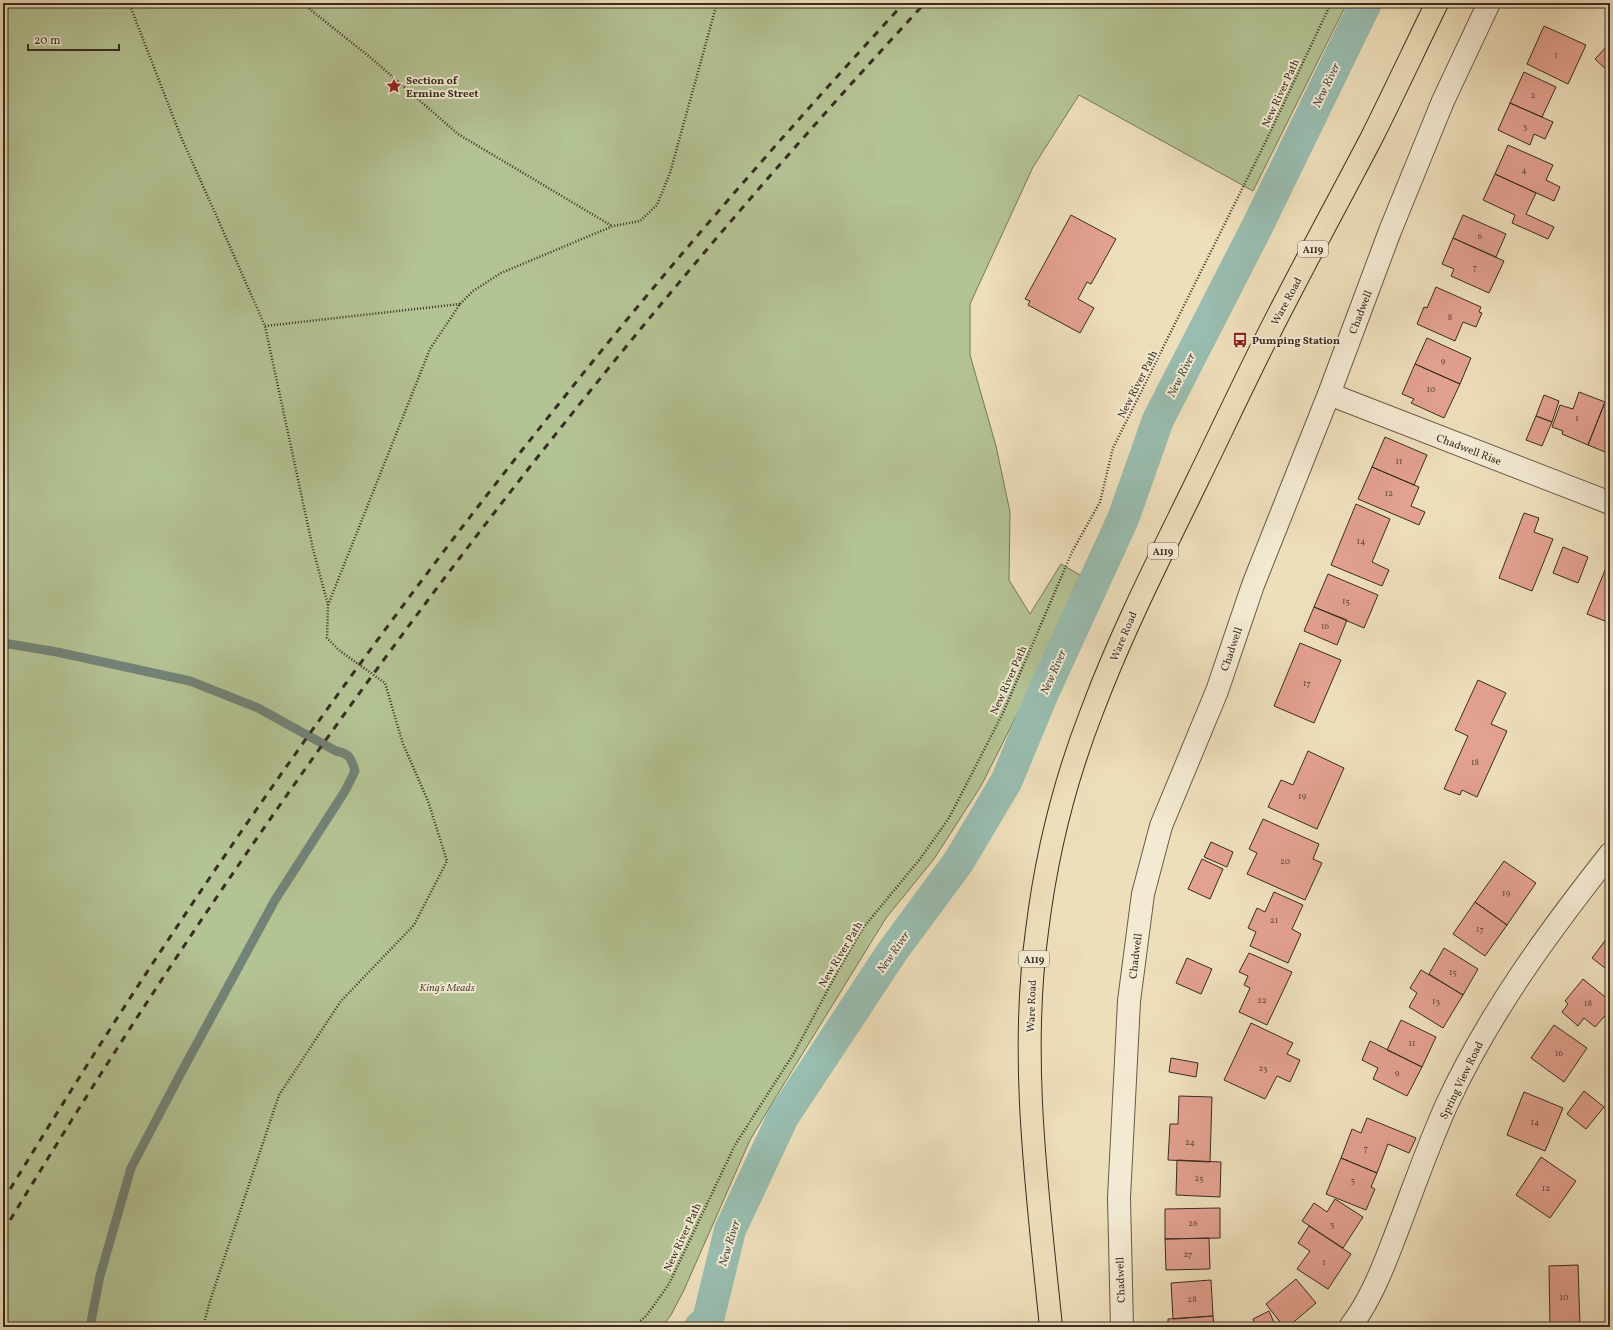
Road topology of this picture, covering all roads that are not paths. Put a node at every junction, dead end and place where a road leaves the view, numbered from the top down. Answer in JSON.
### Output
{"nodes":[{"id":1,"x":1437,"y":3,"type":"edge"},
{"id":2,"x":1489,"y":3,"type":"edge"},
{"id":3,"x":1329,"y":394,"type":"junction"},
{"id":4,"x":1610,"y":503,"type":"edge"},
{"id":5,"x":1610,"y":854,"type":"edge"},
{"id":6,"x":1051,"y":1327,"type":"edge"},
{"id":7,"x":1122,"y":1327,"type":"edge"},
{"id":8,"x":1350,"y":1327,"type":"edge"}],
"edges":[{"from":1,"to":6,"type":"main road","name":"Ware Road","number":"A119"},
{"from":2,"to":3,"type":"street","name":"Chadwell"},
{"from":3,"to":4,"type":"street","name":"Chadwell Rise"},
{"from":3,"to":7,"type":"street","name":"Chadwell"},
{"from":5,"to":8,"type":"street","name":"Spring View Road"}]}
